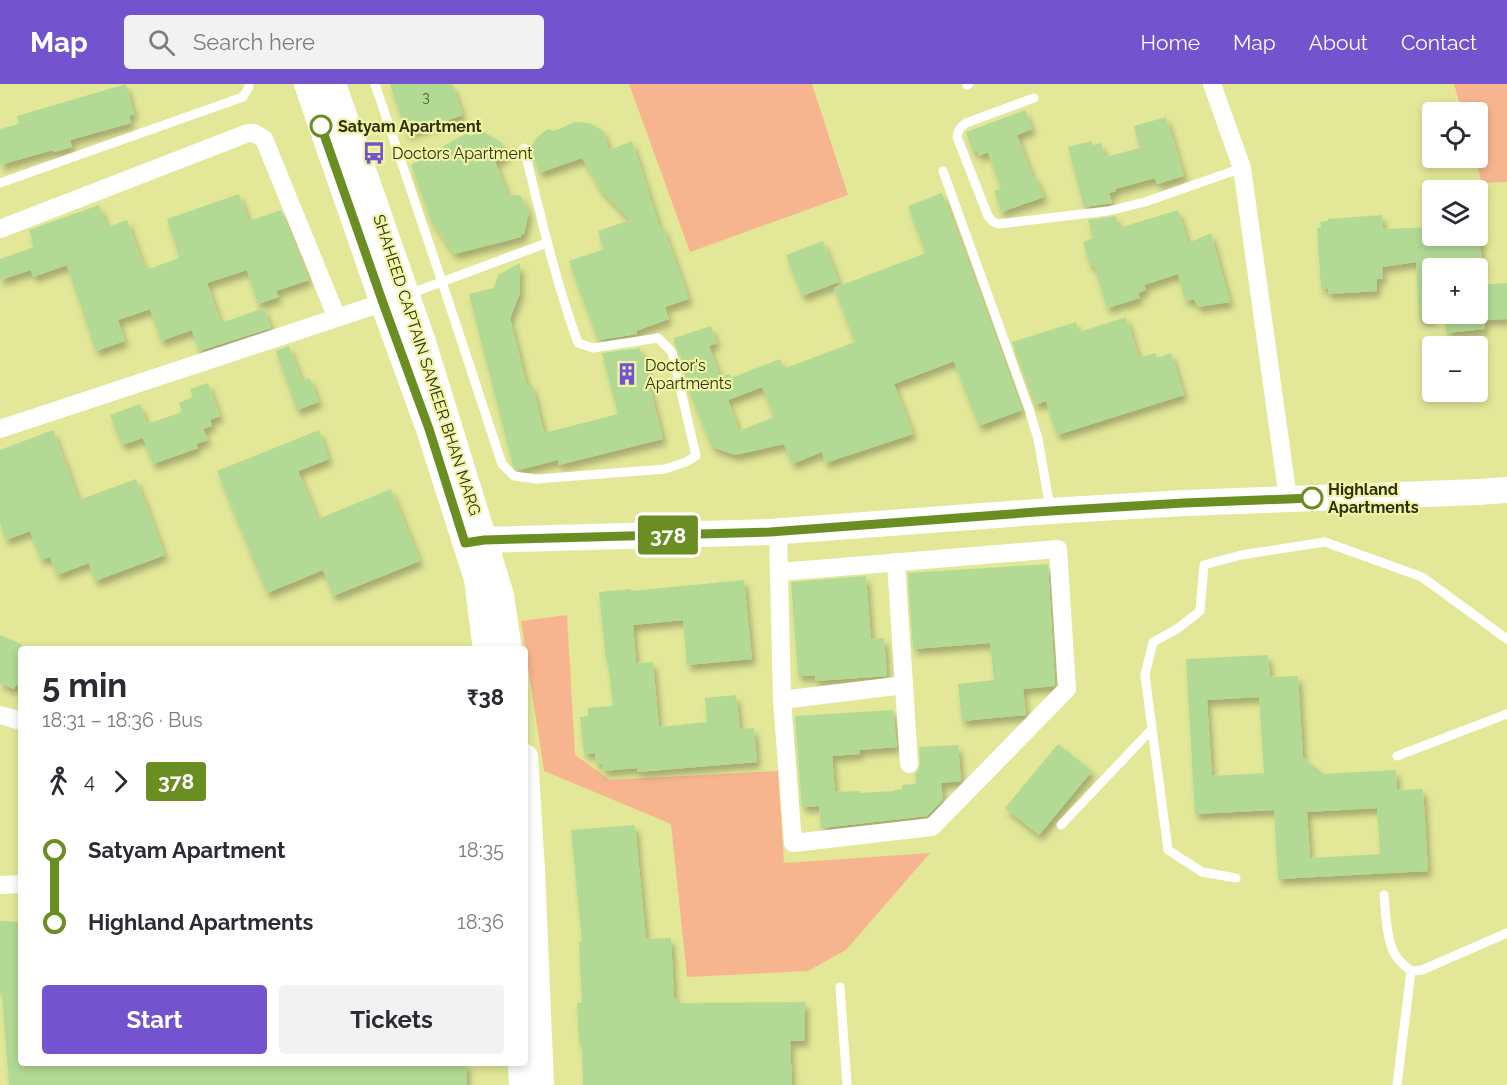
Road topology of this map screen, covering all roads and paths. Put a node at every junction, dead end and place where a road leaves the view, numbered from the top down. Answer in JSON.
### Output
{"nodes":[{"id":1,"x":249,"y":84,"type":"edge"},
{"id":2,"x":307,"y":84,"type":"edge"},
{"id":3,"x":333,"y":84,"type":"edge"},
{"id":4,"x":375,"y":84,"type":"edge"},
{"id":5,"x":1212,"y":84,"type":"edge"},
{"id":6,"x":1034,"y":98,"type":"dead end"},
{"id":7,"x":524,"y":148,"type":"dead end"},
{"id":8,"x":1242,"y":168,"type":"junction"},
{"id":9,"x":943,"y":171,"type":"dead end"},
{"id":10,"x":0,"y":183,"type":"edge"},
{"id":11,"x":0,"y":229,"type":"edge"},
{"id":12,"x":548,"y":243,"type":"junction"},
{"id":13,"x":442,"y":282,"type":"junction"},
{"id":14,"x":407,"y":295,"type":"junction"},
{"id":15,"x":383,"y":303,"type":"junction"},
{"id":16,"x":337,"y":318,"type":"junction"},
{"id":17,"x":0,"y":429,"type":"edge"},
{"id":18,"x":1507,"y":490,"type":"edge"},
{"id":19,"x":1288,"y":499,"type":"junction"},
{"id":20,"x":1050,"y":511,"type":"junction"},
{"id":21,"x":778,"y":532,"type":"junction"},
{"id":22,"x":475,"y":542,"type":"junction"},
{"id":23,"x":896,"y":562,"type":"junction"},
{"id":24,"x":780,"y":572,"type":"junction"},
{"id":25,"x":1507,"y":639,"type":"edge"},
{"id":26,"x":485,"y":646,"type":"edge"},
{"id":27,"x":508,"y":646,"type":"edge"},
{"id":28,"x":904,"y":685,"type":"junction"},
{"id":29,"x":782,"y":700,"type":"junction"},
{"id":30,"x":1507,"y":714,"type":"edge"},
{"id":31,"x":0,"y":715,"type":"edge"},
{"id":32,"x":18,"y":720,"type":"edge"},
{"id":33,"x":1152,"y":729,"type":"junction"},
{"id":34,"x":1397,"y":756,"type":"dead end"},
{"id":35,"x":909,"y":764,"type":"dead end"},
{"id":36,"x":1061,"y":825,"type":"dead end"},
{"id":37,"x":528,"y":842,"type":"edge"},
{"id":38,"x":529,"y":870,"type":"edge"},
{"id":39,"x":1236,"y":878,"type":"dead end"},
{"id":40,"x":18,"y":884,"type":"edge"},
{"id":41,"x":0,"y":885,"type":"edge"},
{"id":42,"x":1384,"y":895,"type":"dead end"},
{"id":43,"x":1507,"y":933,"type":"edge"},
{"id":44,"x":1411,"y":971,"type":"junction"},
{"id":45,"x":840,"y":987,"type":"dead end"},
{"id":46,"x":521,"y":1066,"type":"edge"},
{"id":47,"x":522,"y":1085,"type":"edge"},
{"id":48,"x":541,"y":1085,"type":"edge"},
{"id":49,"x":847,"y":1085,"type":"edge"},
{"id":50,"x":1397,"y":1085,"type":"edge"}],
"edges":[{"from":1,"to":10,"type":"lane"},
{"from":2,"to":15,"type":"street","name":"SHAHEED CAPTAIN SAMEER BHAN MARG"},
{"from":3,"to":14,"type":"street","name":"SHAHEED CAPTAIN SAMEER BHAN MARG"},
{"from":4,"to":13,"type":"lane"},
{"from":5,"to":8,"type":"street"},
{"from":6,"to":8,"type":"lane"},
{"from":7,"to":12,"type":"lane"},
{"from":8,"to":19,"type":"street"},
{"from":9,"to":20,"type":"lane"},
{"from":11,"to":16,"type":"street"},
{"from":12,"to":13,"type":"lane"},
{"from":12,"to":13,"type":"lane"},
{"from":13,"to":14,"type":"lane"},
{"from":14,"to":15,"type":"street"},
{"from":14,"to":22,"type":"street","name":"SHAHEED CAPTAIN SAMEER BHAN MARG"},
{"from":15,"to":16,"type":"street"},
{"from":15,"to":22,"type":"street","name":"SHAHEED CAPTAIN SAMEER BHAN MARG"},
{"from":16,"to":17,"type":"street"},
{"from":18,"to":19,"type":"street"},
{"from":19,"to":20,"type":"street"},
{"from":20,"to":21,"type":"street"},
{"from":21,"to":22,"type":"street"},
{"from":21,"to":24,"type":"street"},
{"from":22,"to":26,"type":"street","name":"SHAHEED CAPTAIN SAMEER BHAN MARG"},
{"from":22,"to":27,"type":"street","name":"SHAHEED CAPTAIN SAMEER BHAN MARG"},
{"from":23,"to":24,"type":"street"},
{"from":23,"to":28,"type":"street"},
{"from":23,"to":29,"type":"street"},
{"from":24,"to":29,"type":"street"},
{"from":25,"to":33,"type":"lane"},
{"from":28,"to":29,"type":"street"},
{"from":28,"to":35,"type":"street"},
{"from":30,"to":34,"type":"lane"},
{"from":31,"to":32,"type":"street"},
{"from":33,"to":36,"type":"lane"},
{"from":33,"to":39,"type":"lane"},
{"from":37,"to":38,"type":"street"},
{"from":38,"to":48,"type":"street"},
{"from":40,"to":41,"type":"street"},
{"from":42,"to":44,"type":"lane"},
{"from":43,"to":44,"type":"lane"},
{"from":44,"to":50,"type":"lane"},
{"from":45,"to":49,"type":"lane"},
{"from":46,"to":47,"type":"street"}]}
